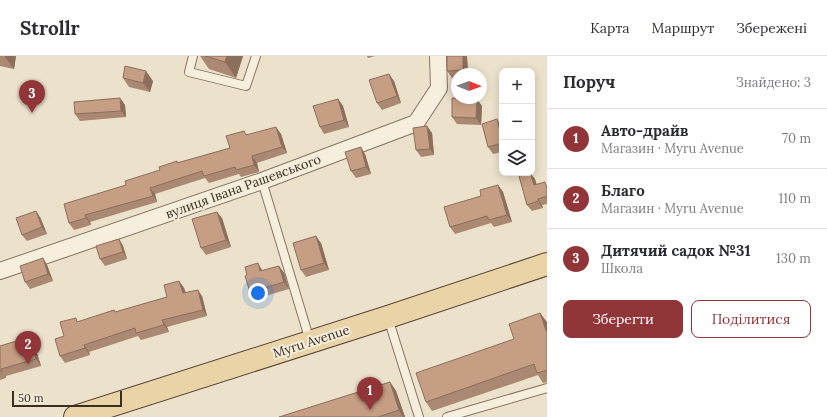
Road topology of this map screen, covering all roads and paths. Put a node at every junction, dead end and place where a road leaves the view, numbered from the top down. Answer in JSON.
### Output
{"nodes":[{"id":1,"x":193,"y":56,"type":"edge"},
{"id":2,"x":256,"y":56,"type":"edge"},
{"id":3,"x":438,"y":56,"type":"edge"},
{"id":4,"x":262,"y":181,"type":"junction"},
{"id":5,"x":547,"y":264,"type":"edge"},
{"id":6,"x":0,"y":271,"type":"edge"},
{"id":7,"x":388,"y":317,"type":"junction"},
{"id":8,"x":310,"y":341,"type":"junction"},
{"id":9,"x":547,"y":388,"type":"edge"},
{"id":10,"x":75,"y":417,"type":"edge"},
{"id":11,"x":419,"y":417,"type":"edge"},
{"id":12,"x":447,"y":417,"type":"edge"}],
"edges":[{"from":1,"to":2,"type":"lane"},
{"from":3,"to":4,"type":"street","name":"вулиця Івана Рашевського"},
{"from":4,"to":6,"type":"street","name":"вулиця Івана Рашевського"},
{"from":4,"to":8,"type":"lane"},
{"from":5,"to":7,"type":"main road","name":"Myru Avenue"},
{"from":7,"to":8,"type":"main road","name":"Myru Avenue"},
{"from":7,"to":11,"type":"lane"},
{"from":8,"to":10,"type":"main road","name":"Myru Avenue"},
{"from":9,"to":12,"type":"lane"}]}
